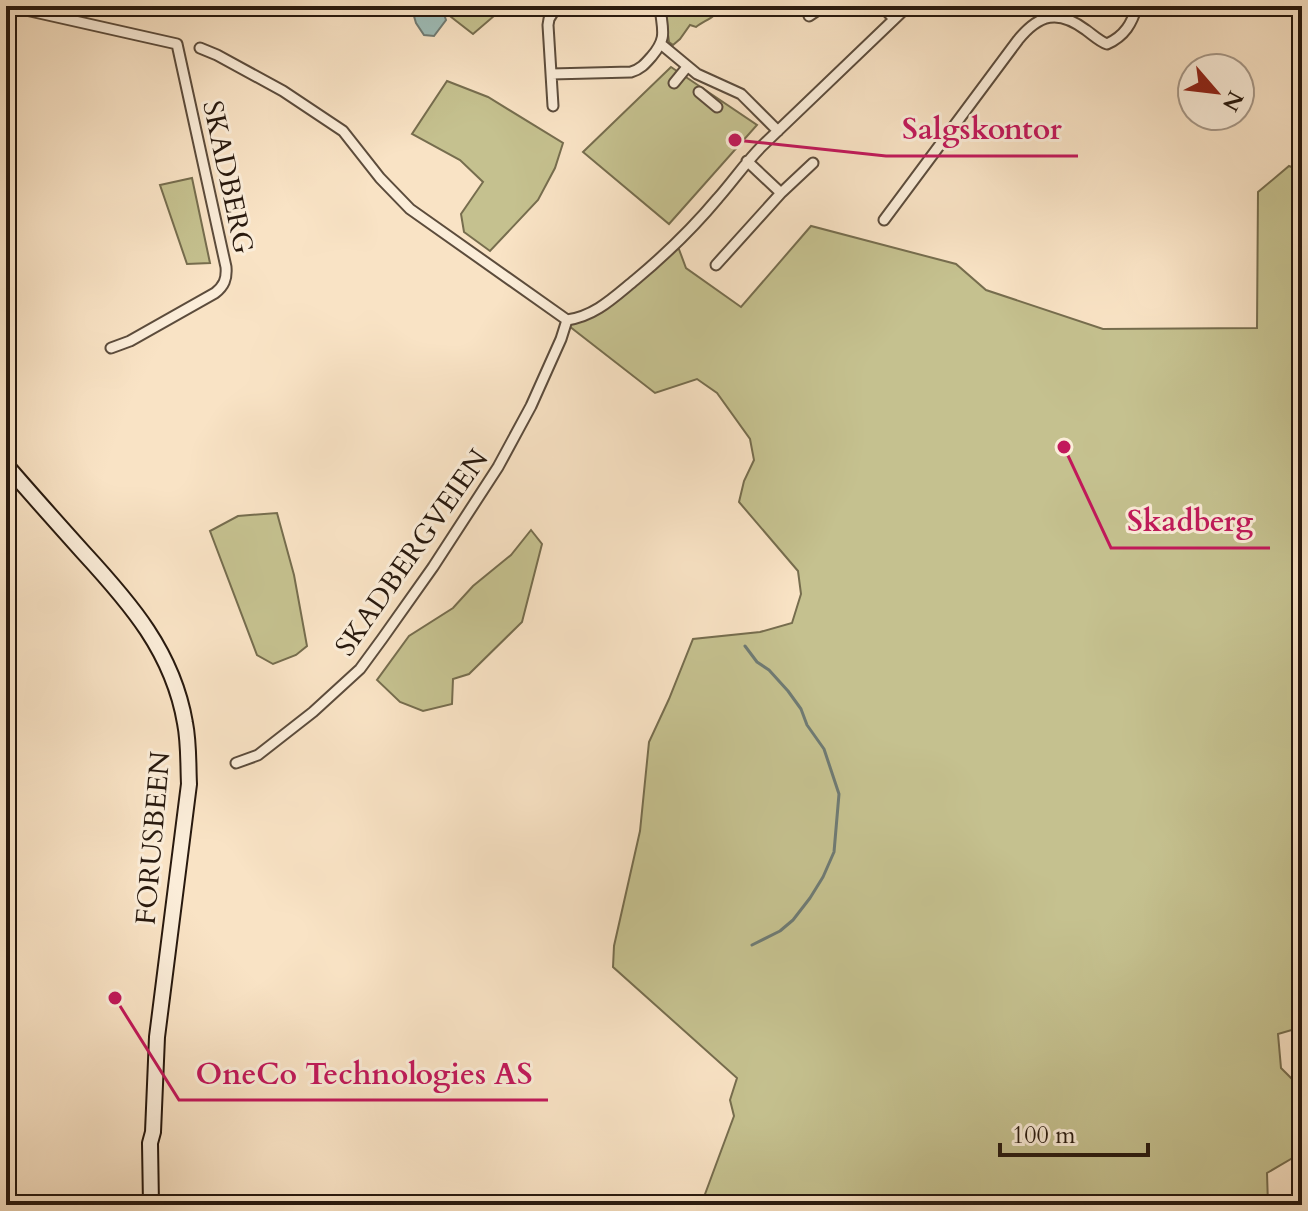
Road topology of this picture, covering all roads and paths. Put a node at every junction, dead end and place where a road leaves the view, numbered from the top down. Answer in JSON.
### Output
{"nodes":[{"id":1,"x":8,"y":6,"type":"edge"},
{"id":2,"x":557,"y":6,"type":"edge"},
{"id":3,"x":660,"y":6,"type":"edge"},
{"id":4,"x":824,"y":6,"type":"edge"},
{"id":5,"x":882,"y":6,"type":"edge"},
{"id":6,"x":908,"y":6,"type":"edge"},
{"id":7,"x":1137,"y":6,"type":"edge"},
{"id":8,"x":809,"y":16,"type":"dead end"},
{"id":9,"x":894,"y":19,"type":"junction"},
{"id":10,"x":662,"y":45,"type":"junction"},
{"id":11,"x":200,"y":48,"type":"dead end"},
{"id":12,"x":687,"y":67,"type":"junction"},
{"id":13,"x":551,"y":74,"type":"junction"},
{"id":14,"x":674,"y":83,"type":"dead end"},
{"id":15,"x":699,"y":92,"type":"dead end"},
{"id":16,"x":553,"y":106,"type":"dead end"},
{"id":17,"x":717,"y":107,"type":"dead end"},
{"id":18,"x":778,"y":131,"type":"junction"},
{"id":19,"x":747,"y":161,"type":"junction"},
{"id":20,"x":813,"y":163,"type":"dead end"},
{"id":21,"x":781,"y":193,"type":"junction"},
{"id":22,"x":884,"y":220,"type":"dead end"},
{"id":23,"x":716,"y":265,"type":"dead end"},
{"id":24,"x":567,"y":320,"type":"junction"},
{"id":25,"x":111,"y":348,"type":"dead end"},
{"id":26,"x":6,"y":465,"type":"edge"},
{"id":27,"x":236,"y":763,"type":"dead end"},
{"id":28,"x":153,"y":1132,"type":"junction"},
{"id":29,"x":151,"y":1205,"type":"edge"},
{"id":30,"x":161,"y":1205,"type":"edge"}],
"edges":[{"from":1,"to":25,"type":"street","name":"SKADBERG"},
{"from":2,"to":13,"type":"street"},
{"from":3,"to":10,"type":"street"},
{"from":4,"to":8,"type":"street"},
{"from":5,"to":9,"type":"street"},
{"from":6,"to":9,"type":"street"},
{"from":7,"to":22,"type":"street"},
{"from":9,"to":18,"type":"street"},
{"from":10,"to":12,"type":"street"},
{"from":10,"to":13,"type":"street"},
{"from":11,"to":24,"type":"street"},
{"from":12,"to":14,"type":"street"},
{"from":12,"to":18,"type":"street"},
{"from":13,"to":16,"type":"street"},
{"from":15,"to":17,"type":"street"},
{"from":18,"to":19,"type":"street"},
{"from":19,"to":21,"type":"street"},
{"from":19,"to":24,"type":"street"},
{"from":20,"to":21,"type":"street"},
{"from":21,"to":23,"type":"street"},
{"from":24,"to":27,"type":"street","name":"SKADBERGVEIEN"},
{"from":26,"to":28,"type":"main road","name":"FORUSBEEN"},
{"from":28,"to":29,"type":"main road","name":"FORUSBEEN"},
{"from":28,"to":30,"type":"main road","name":"FORUSBEEN"}]}
